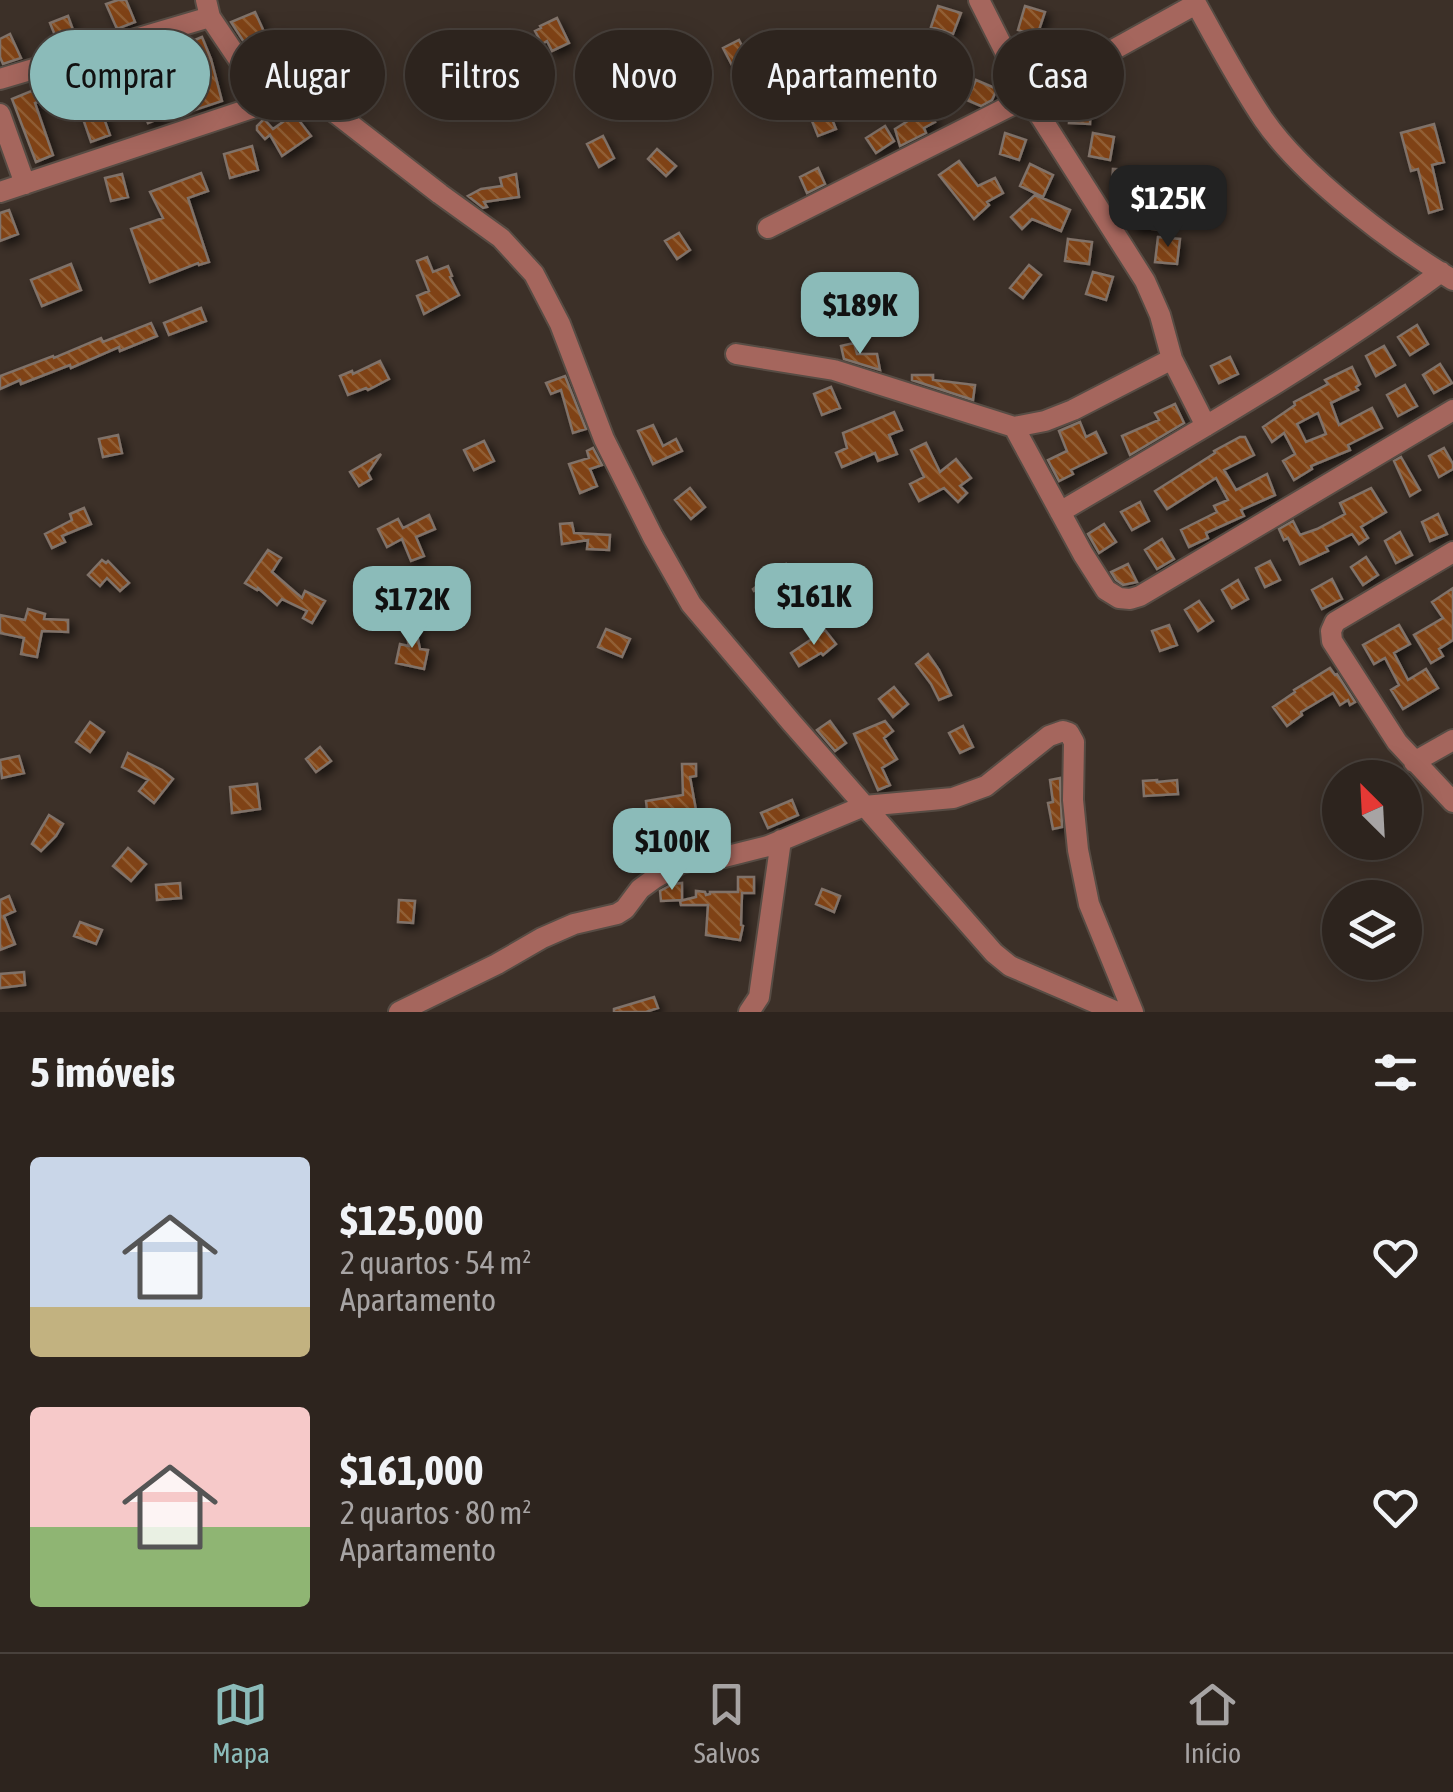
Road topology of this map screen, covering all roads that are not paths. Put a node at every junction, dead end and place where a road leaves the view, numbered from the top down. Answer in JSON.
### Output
{"nodes":[{"id":1,"x":979,"y":0,"type":"edge"},
{"id":2,"x":1195,"y":2,"type":"edge"},
{"id":3,"x":208,"y":8,"type":"edge"},
{"id":4,"x":994,"y":30,"type":"edge"},
{"id":5,"x":1124,"y":42,"type":"edge"},
{"id":6,"x":230,"y":44,"type":"edge"},
{"id":7,"x":0,"y":79,"type":"edge"},
{"id":8,"x":0,"y":114,"type":"edge"},
{"id":9,"x":230,"y":115,"type":"edge"},
{"id":10,"x":993,"y":115,"type":"edge"},
{"id":11,"x":345,"y":120,"type":"edge"},
{"id":12,"x":1043,"y":120,"type":"edge"},
{"id":13,"x":25,"y":184,"type":"junction"},
{"id":14,"x":0,"y":192,"type":"edge"},
{"id":15,"x":768,"y":228,"type":"dead end"},
{"id":16,"x":1447,"y":276,"type":"edge"},
{"id":17,"x":736,"y":354,"type":"dead end"},
{"id":18,"x":1172,"y":359,"type":"junction"},
{"id":19,"x":1453,"y":410,"type":"edge"},
{"id":20,"x":1206,"y":426,"type":"junction"},
{"id":21,"x":1014,"y":427,"type":"junction"},
{"id":22,"x":1060,"y":512,"type":"junction"},
{"id":23,"x":1453,"y":552,"type":"edge"},
{"id":24,"x":1453,"y":740,"type":"edge"},
{"id":25,"x":1412,"y":760,"type":"edge"},
{"id":26,"x":1418,"y":760,"type":"edge"},
{"id":27,"x":1422,"y":770,"type":"edge"},
{"id":28,"x":1453,"y":802,"type":"edge"},
{"id":29,"x":864,"y":806,"type":"junction"},
{"id":30,"x":781,"y":840,"type":"junction"},
{"id":31,"x":399,"y":1012,"type":"edge"},
{"id":32,"x":750,"y":1012,"type":"edge"},
{"id":33,"x":1117,"y":1012,"type":"edge"},
{"id":34,"x":1134,"y":1012,"type":"edge"}],
"edges":[{"from":1,"to":4,"type":"street"},
{"from":2,"to":5,"type":"street"},
{"from":2,"to":16,"type":"street"},
{"from":3,"to":6,"type":"street"},
{"from":3,"to":7,"type":"street"},
{"from":8,"to":13,"type":"street"},
{"from":9,"to":13,"type":"street"},
{"from":10,"to":15,"type":"street"},
{"from":11,"to":29,"type":"street"},
{"from":12,"to":18,"type":"street"},
{"from":13,"to":14,"type":"street"},
{"from":16,"to":20,"type":"street"},
{"from":17,"to":21,"type":"street"},
{"from":18,"to":20,"type":"street"},
{"from":18,"to":21,"type":"street"},
{"from":19,"to":22,"type":"street"},
{"from":20,"to":22,"type":"street"},
{"from":21,"to":22,"type":"street"},
{"from":23,"to":25,"type":"street"},
{"from":24,"to":26,"type":"street"},
{"from":27,"to":28,"type":"street"},
{"from":29,"to":30,"type":"street"},
{"from":29,"to":33,"type":"street"},
{"from":29,"to":34,"type":"street"},
{"from":30,"to":31,"type":"street"},
{"from":30,"to":32,"type":"street"}]}
